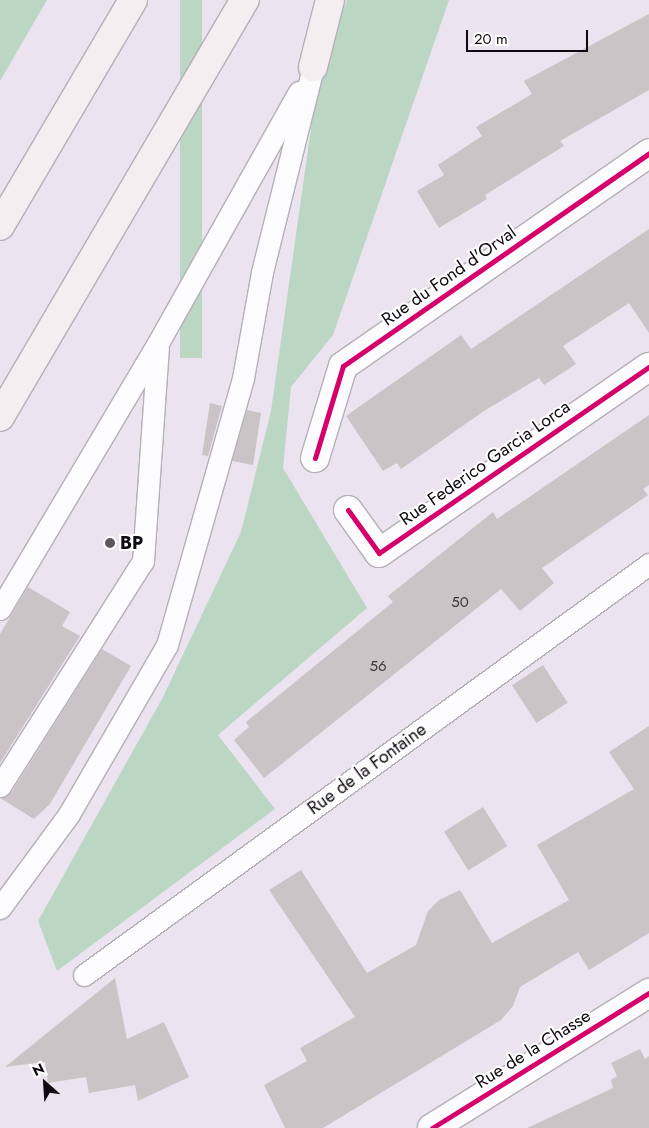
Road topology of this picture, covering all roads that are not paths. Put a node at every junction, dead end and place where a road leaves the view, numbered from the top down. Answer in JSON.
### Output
{"nodes":[{"id":1,"x":133,"y":0,"type":"edge"},
{"id":2,"x":245,"y":0,"type":"edge"},
{"id":3,"x":330,"y":0,"type":"edge"},
{"id":4,"x":313,"y":67,"type":"junction"},
{"id":5,"x":649,"y":153,"type":"edge"},
{"id":6,"x":0,"y":226,"type":"edge"},
{"id":7,"x":158,"y":343,"type":"junction"},
{"id":8,"x":649,"y":367,"type":"edge"},
{"id":9,"x":0,"y":417,"type":"edge"},
{"id":10,"x":315,"y":458,"type":"dead end"},
{"id":11,"x":348,"y":510,"type":"dead end"},
{"id":12,"x":649,"y":564,"type":"edge"},
{"id":13,"x":0,"y":609,"type":"edge"},
{"id":14,"x":0,"y":786,"type":"edge"},
{"id":15,"x":0,"y":908,"type":"edge"},
{"id":16,"x":84,"y":974,"type":"dead end"},
{"id":17,"x":649,"y":993,"type":"edge"},
{"id":18,"x":432,"y":1128,"type":"edge"}],
"edges":[{"from":1,"to":6,"type":"highway"},
{"from":2,"to":9,"type":"highway"},
{"from":3,"to":4,"type":"highway"},
{"from":4,"to":7,"type":"lane"},
{"from":4,"to":15,"type":"lane"},
{"from":5,"to":10,"type":"street","name":"Rue du Fond d'Orval"},
{"from":7,"to":13,"type":"lane"},
{"from":7,"to":14,"type":"lane"},
{"from":8,"to":11,"type":"street","name":"Rue Federico Garcia Lorca"},
{"from":12,"to":16,"type":"lane","name":"Rue de la Fontaine"},
{"from":17,"to":18,"type":"street","name":"Rue de la Chasse"}]}
